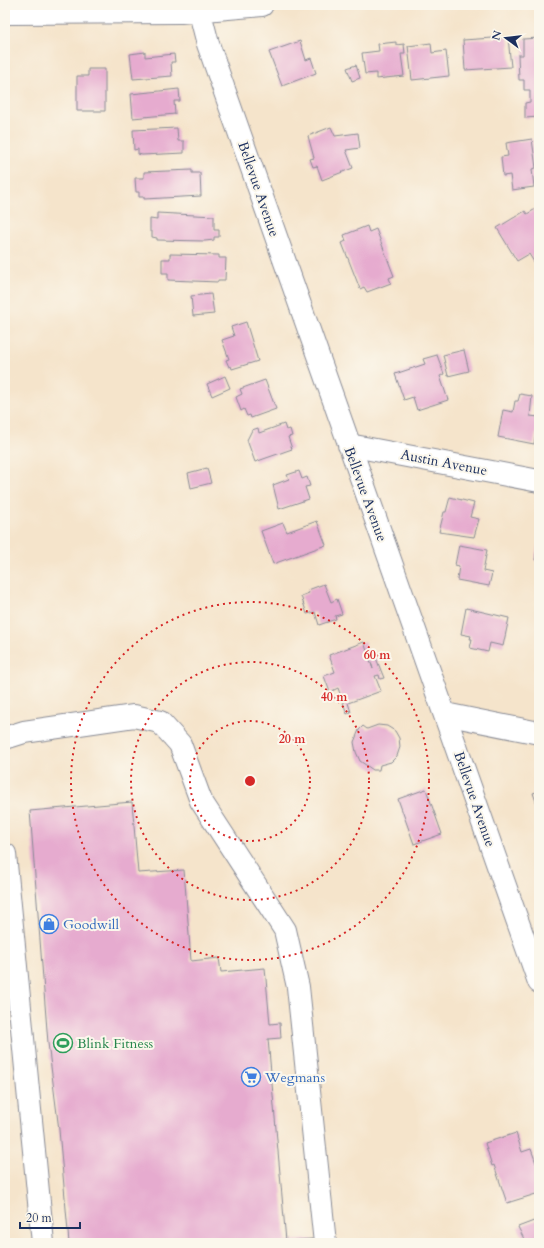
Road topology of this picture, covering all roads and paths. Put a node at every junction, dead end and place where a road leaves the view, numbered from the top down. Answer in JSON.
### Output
{"nodes":[{"id":1,"x":262,"y":5,"type":"edge"},
{"id":2,"x":199,"y":8,"type":"edge"},
{"id":3,"x":5,"y":13,"type":"edge"},
{"id":4,"x":349,"y":445,"type":"junction"},
{"id":5,"x":539,"y":481,"type":"edge"},
{"id":6,"x":445,"y":714,"type":"junction"},
{"id":7,"x":539,"y":733,"type":"edge"},
{"id":8,"x":5,"y":738,"type":"edge"},
{"id":9,"x":5,"y":854,"type":"edge"},
{"id":10,"x":539,"y":982,"type":"edge"},
{"id":11,"x":43,"y":1243,"type":"edge"},
{"id":12,"x":325,"y":1243,"type":"edge"}],
"edges":[{"from":1,"to":2,"type":"street"},
{"from":2,"to":3,"type":"street"},
{"from":2,"to":4,"type":"street","name":"Bellevue Avenue"},
{"from":4,"to":5,"type":"street","name":"Austin Avenue"},
{"from":4,"to":6,"type":"street","name":"Bellevue Avenue"},
{"from":6,"to":7,"type":"street"},
{"from":6,"to":10,"type":"street","name":"Bellevue Avenue"},
{"from":8,"to":12,"type":"street"},
{"from":9,"to":11,"type":"street"}]}
